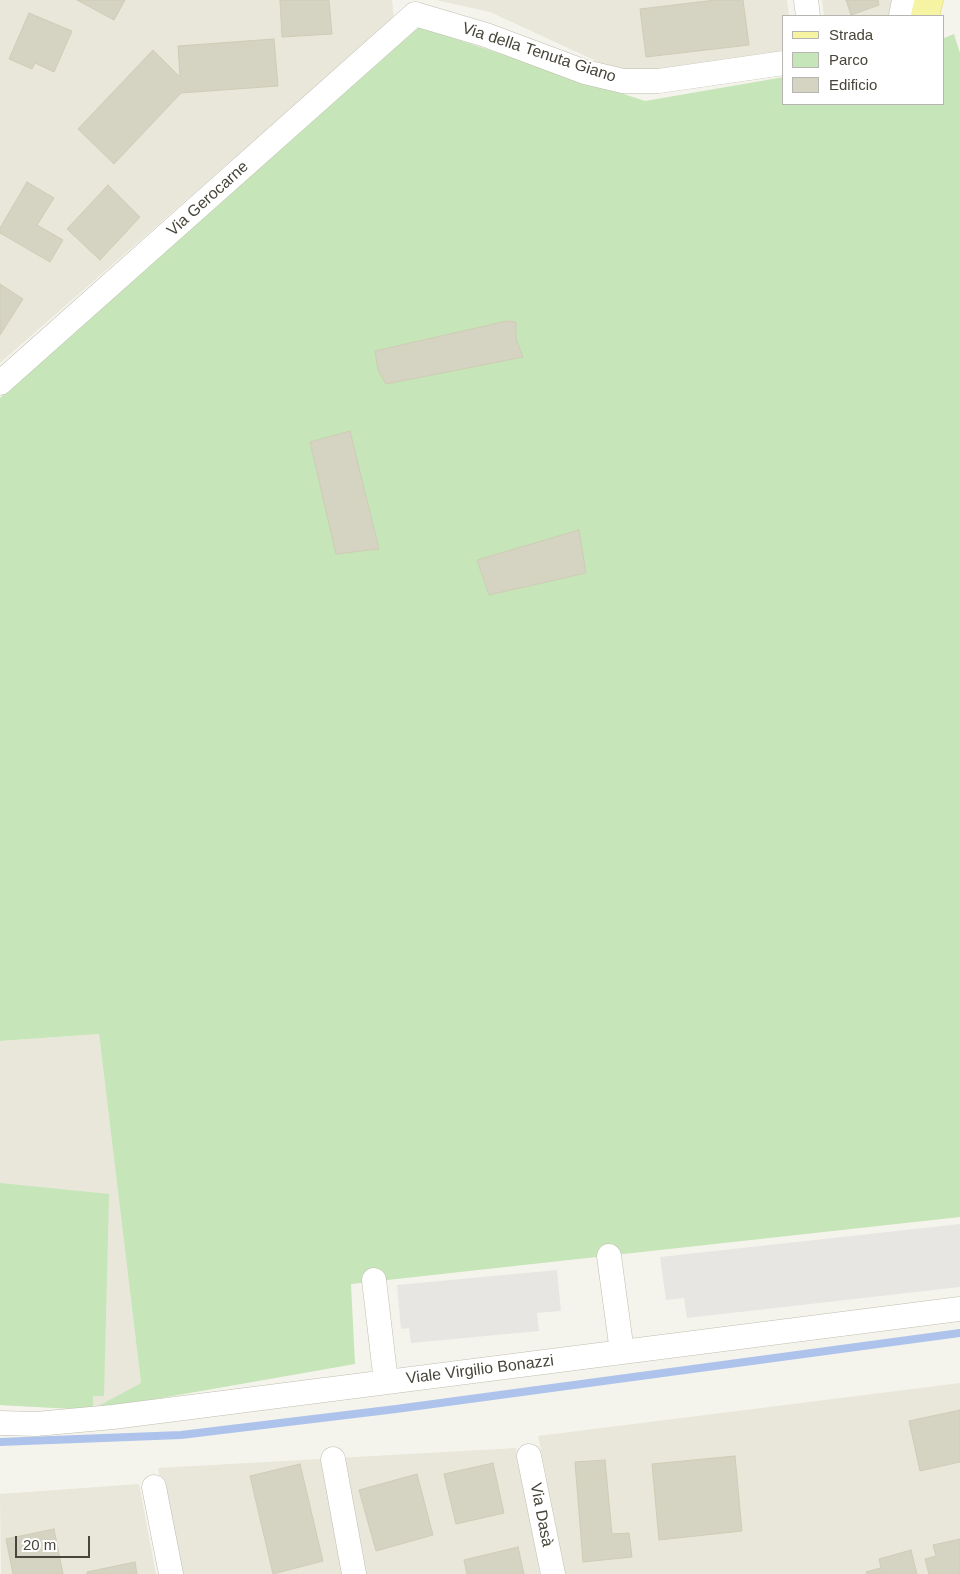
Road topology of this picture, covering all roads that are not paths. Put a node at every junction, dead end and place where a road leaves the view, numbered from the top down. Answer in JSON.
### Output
{"nodes":[{"id":1,"x":806,"y":0,"type":"edge"},
{"id":2,"x":904,"y":0,"type":"edge"},
{"id":3,"x":929,"y":0,"type":"edge"},
{"id":4,"x":414,"y":7,"type":"edge"},
{"id":5,"x":808,"y":15,"type":"edge"},
{"id":6,"x":901,"y":15,"type":"edge"},
{"id":7,"x":925,"y":15,"type":"edge"},
{"id":8,"x":782,"y":62,"type":"edge"},
{"id":9,"x":0,"y":382,"type":"edge"},
{"id":10,"x":609,"y":1256,"type":"dead end"},
{"id":11,"x":374,"y":1280,"type":"dead end"},
{"id":12,"x":960,"y":1309,"type":"edge"},
{"id":13,"x":622,"y":1352,"type":"junction"},
{"id":14,"x":386,"y":1382,"type":"junction"},
{"id":15,"x":0,"y":1423,"type":"edge"},
{"id":16,"x":530,"y":1456,"type":"dead end"},
{"id":17,"x":332,"y":1459,"type":"dead end"},
{"id":18,"x":154,"y":1487,"type":"dead end"},
{"id":19,"x":171,"y":1574,"type":"edge"},
{"id":20,"x":354,"y":1574,"type":"edge"},
{"id":21,"x":553,"y":1574,"type":"edge"}],
"edges":[{"from":1,"to":5,"type":"street"},
{"from":2,"to":6,"type":"street"},
{"from":3,"to":7,"type":"main road"},
{"from":4,"to":8,"type":"street","name":"Via della Tenuta Giano"},
{"from":4,"to":9,"type":"street","name":"Via Gerocarne"},
{"from":10,"to":13,"type":"street"},
{"from":11,"to":14,"type":"street"},
{"from":12,"to":13,"type":"street","name":"Viale Virgilio Bonazzi"},
{"from":13,"to":14,"type":"street","name":"Viale Virgilio Bonazzi"},
{"from":14,"to":15,"type":"street","name":"Viale Virgilio Bonazzi"},
{"from":16,"to":21,"type":"street","name":"Via Dasà"},
{"from":17,"to":20,"type":"street"},
{"from":18,"to":19,"type":"street"}]}
